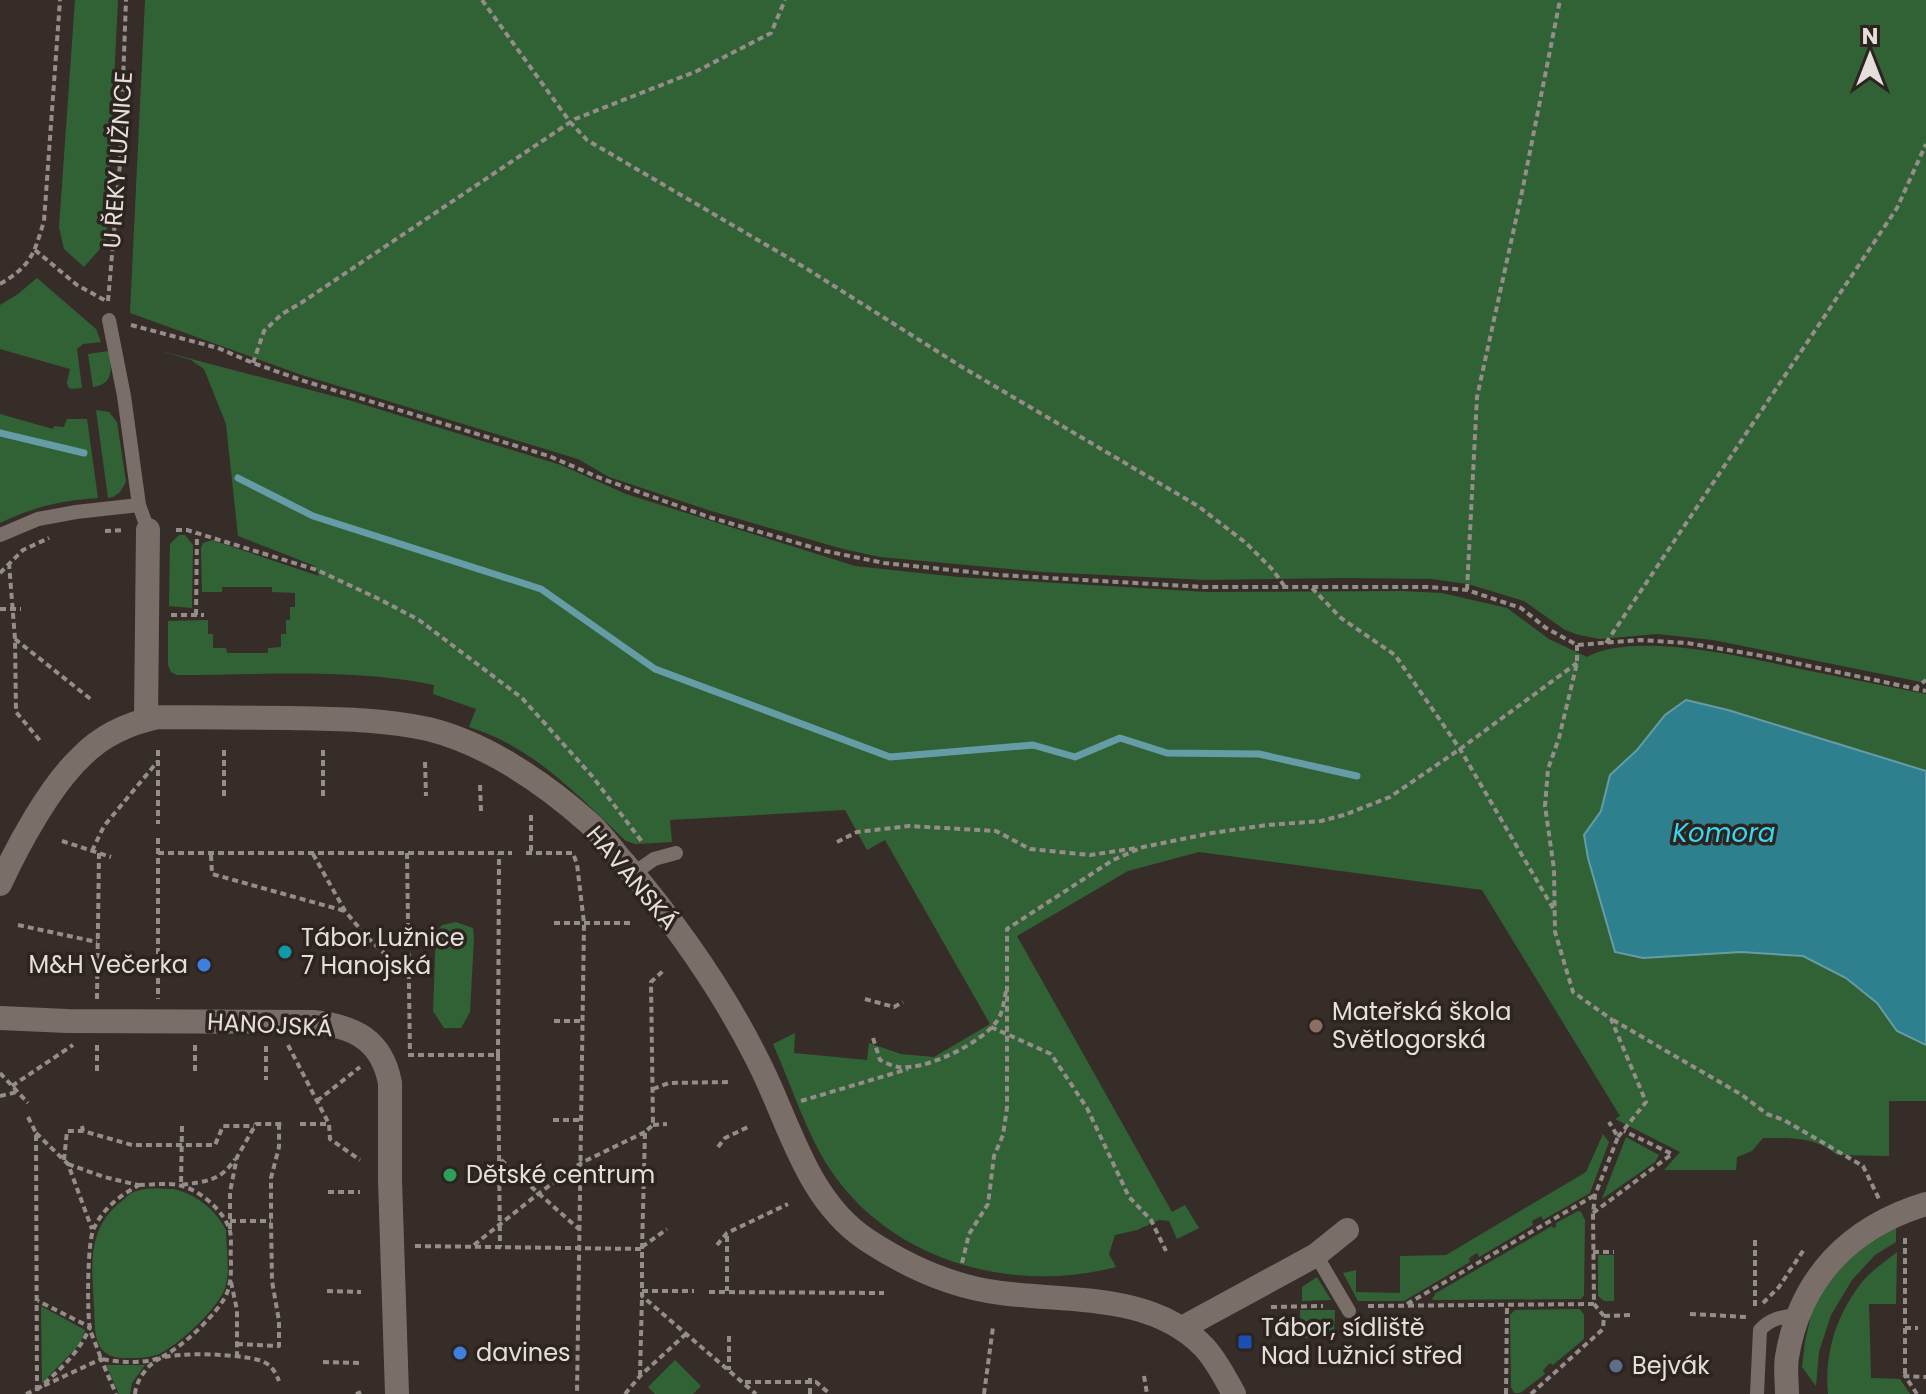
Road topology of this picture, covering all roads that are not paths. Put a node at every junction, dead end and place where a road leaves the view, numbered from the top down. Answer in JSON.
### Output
{"nodes":[{"id":1,"x":109,"y":320,"type":"road end"},
{"id":2,"x":139,"y":505,"type":"junction"},
{"id":3,"x":142,"y":530,"type":"joint"},
{"id":4,"x":0,"y":535,"type":"edge"},
{"id":5,"x":146,"y":719,"type":"junction"},
{"id":6,"x":676,"y":853,"type":"dead end"},
{"id":7,"x":633,"y":874,"type":"junction"},
{"id":8,"x":0,"y":884,"type":"edge"},
{"id":9,"x":0,"y":1018,"type":"edge"},
{"id":10,"x":1906,"y":1212,"type":"edge"},
{"id":11,"x":1347,"y":1230,"type":"dead end"},
{"id":12,"x":1316,"y":1255,"type":"junction"},
{"id":13,"x":1354,"y":1308,"type":"road end"},
{"id":14,"x":1797,"y":1315,"type":"junction"},
{"id":15,"x":1182,"y":1328,"type":"junction"},
{"id":16,"x":1230,"y":1391,"type":"edge"},
{"id":17,"x":397,"y":1394,"type":"edge"},
{"id":18,"x":1757,"y":1394,"type":"edge"},
{"id":19,"x":1787,"y":1394,"type":"edge"}],
"edges":[{"from":1,"to":2,"type":"lane"},
{"from":2,"to":3,"type":"lane"},
{"from":2,"to":4,"type":"lane"},
{"from":3,"to":5,"type":"street"},
{"from":5,"to":7,"type":"street","name":"HAVANSKÁ"},
{"from":5,"to":8,"type":"street","name":"HAVANSKÁ"},
{"from":6,"to":7,"type":"lane"},
{"from":7,"to":15,"type":"street","name":"HAVANSKÁ"},
{"from":9,"to":17,"type":"street","name":"HANOJSKÁ"},
{"from":10,"to":14,"type":"street"},
{"from":11,"to":12,"type":"street"},
{"from":12,"to":13,"type":"lane"},
{"from":12,"to":15,"type":"street"},
{"from":14,"to":18,"type":"lane"},
{"from":14,"to":19,"type":"street"},
{"from":15,"to":16,"type":"street","name":"HAVANSKÁ"}]}
